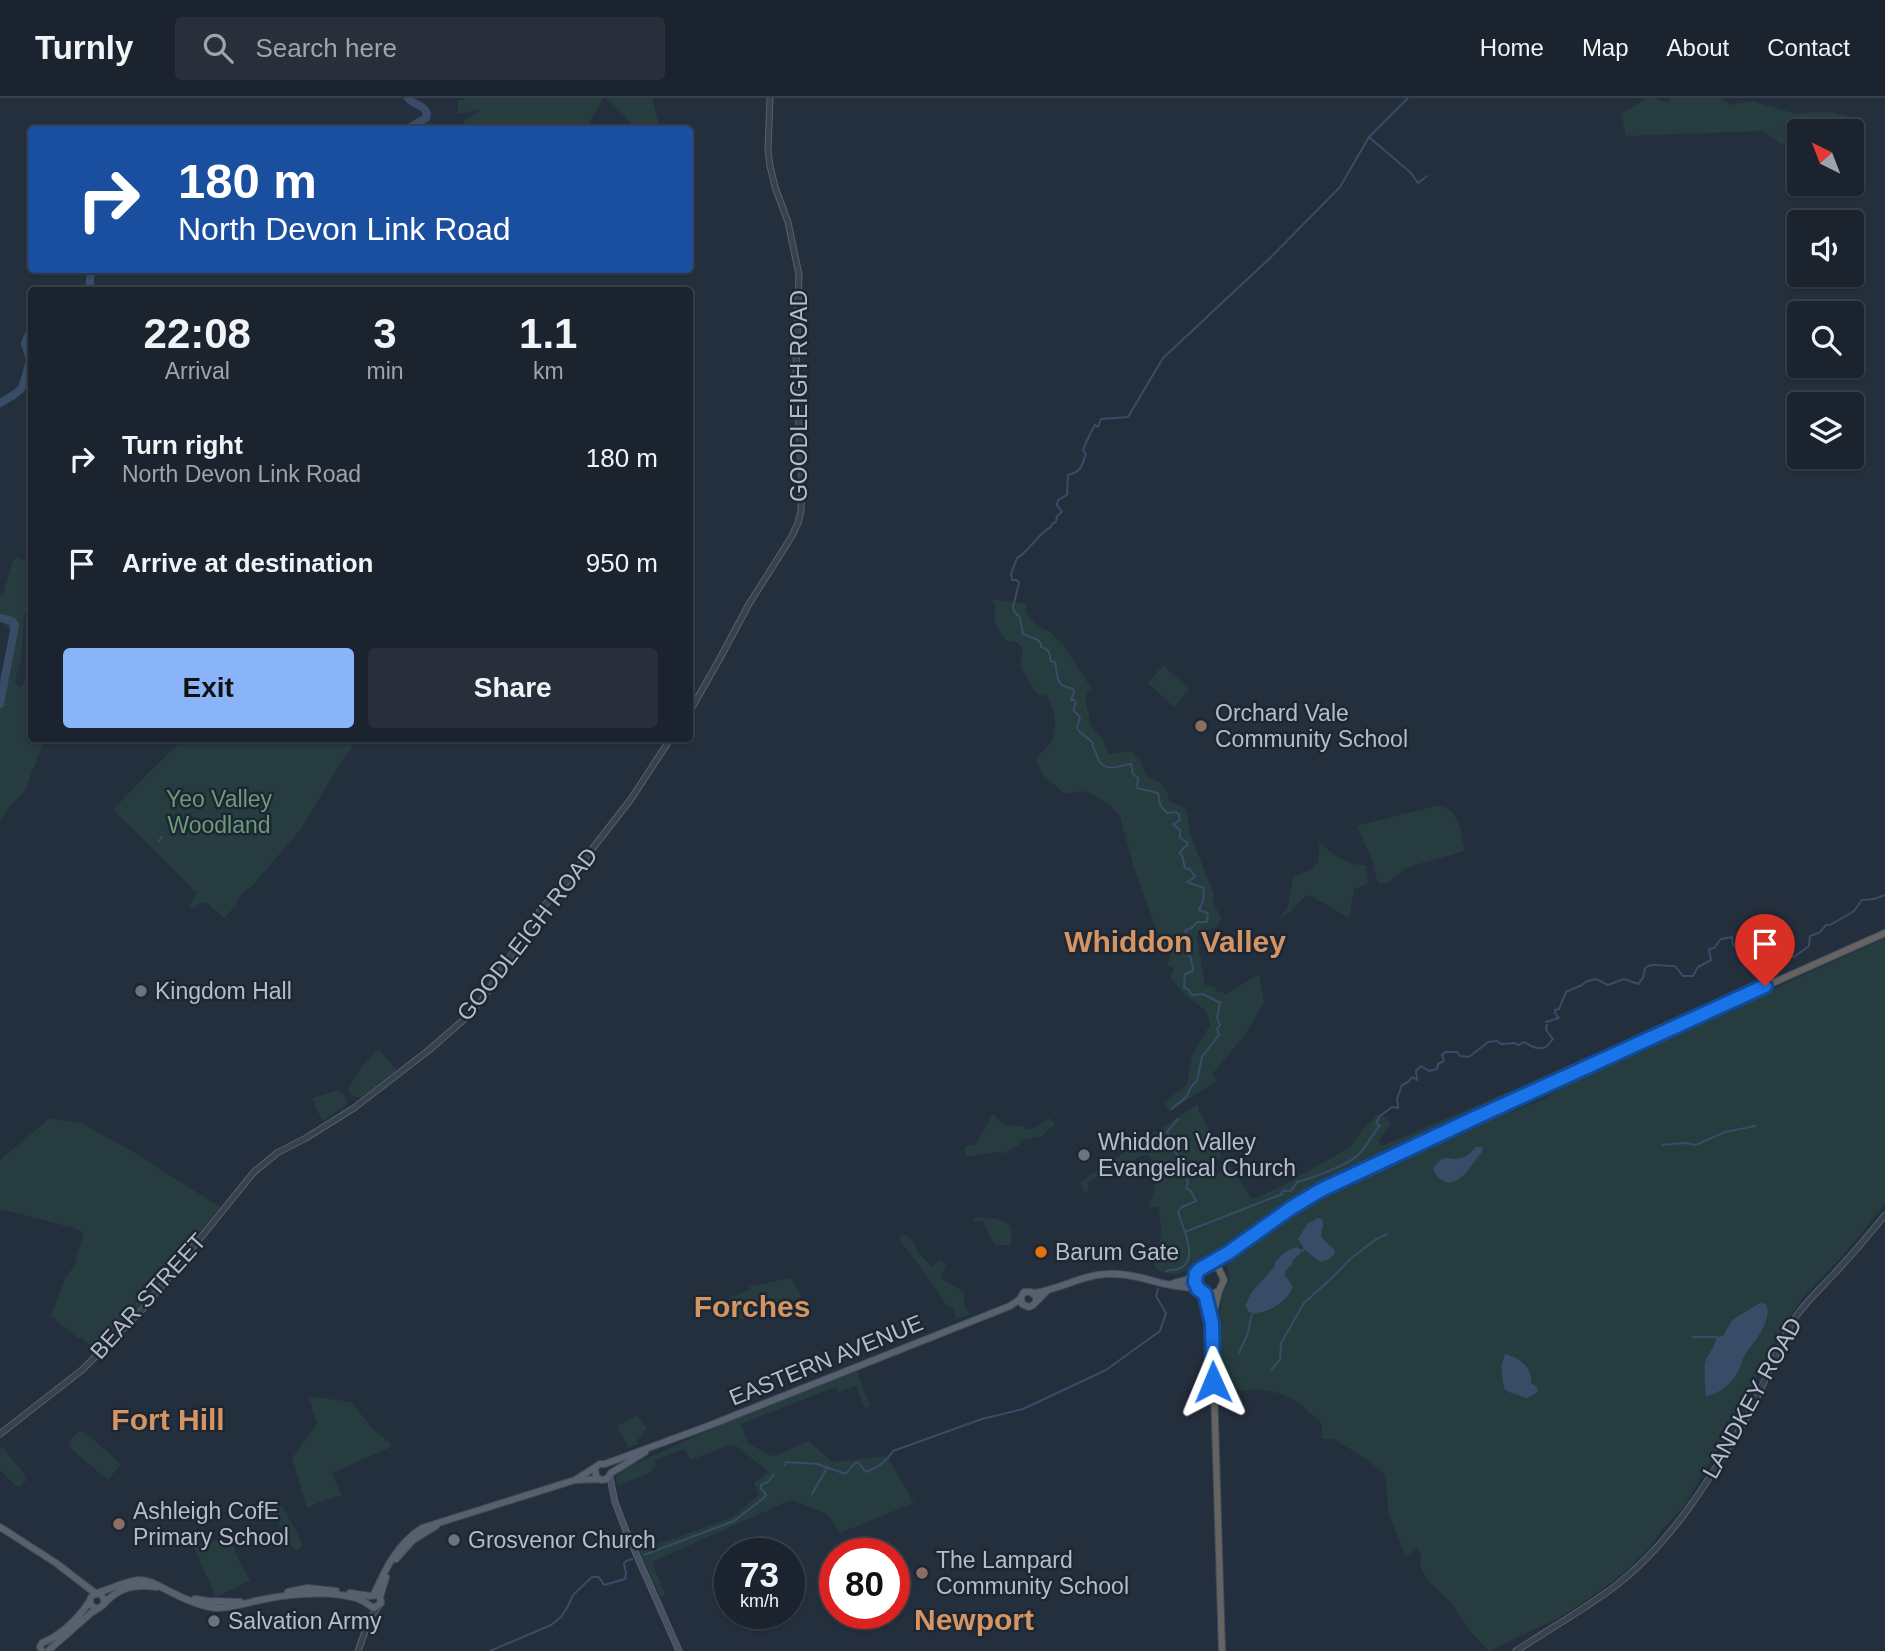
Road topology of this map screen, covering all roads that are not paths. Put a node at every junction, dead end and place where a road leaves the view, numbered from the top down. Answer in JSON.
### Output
{"nodes":[{"id":1,"x":770,"y":98,"type":"edge"},
{"id":2,"x":693,"y":706,"type":"edge"},
{"id":3,"x":668,"y":742,"type":"edge"},
{"id":4,"x":1885,"y":933,"type":"edge"},
{"id":5,"x":226,"y":1206,"type":"joint"},
{"id":6,"x":1885,"y":1215,"type":"edge"},
{"id":7,"x":1228,"y":1253,"type":"junction"},
{"id":8,"x":1209,"y":1265,"type":"junction"},
{"id":9,"x":1222,"y":1272,"type":"junction"},
{"id":10,"x":1196,"y":1273,"type":"junction"},
{"id":11,"x":1162,"y":1283,"type":"junction"},
{"id":12,"x":1198,"y":1289,"type":"junction"},
{"id":13,"x":1047,"y":1291,"type":"junction"},
{"id":14,"x":1219,"y":1291,"type":"junction"},
{"id":15,"x":1034,"y":1293,"type":"junction"},
{"id":16,"x":1205,"y":1294,"type":"junction"},
{"id":17,"x":1036,"y":1301,"type":"junction"},
{"id":18,"x":1022,"y":1302,"type":"junction"},
{"id":19,"x":1212,"y":1323,"type":"junction"},
{"id":20,"x":0,"y":1434,"type":"edge"},
{"id":21,"x":655,"y":1446,"type":"junction"},
{"id":22,"x":605,"y":1464,"type":"junction"},
{"id":23,"x":595,"y":1468,"type":"junction"},
{"id":24,"x":611,"y":1475,"type":"junction"},
{"id":25,"x":575,"y":1480,"type":"junction"},
{"id":26,"x":600,"y":1480,"type":"junction"},
{"id":27,"x":611,"y":1490,"type":"junction"},
{"id":28,"x":0,"y":1527,"type":"edge"},
{"id":29,"x":80,"y":1582,"type":"junction"},
{"id":30,"x":162,"y":1588,"type":"junction"},
{"id":31,"x":96,"y":1593,"type":"junction"},
{"id":32,"x":373,"y":1600,"type":"junction"},
{"id":33,"x":89,"y":1601,"type":"junction"},
{"id":34,"x":101,"y":1606,"type":"junction"},
{"id":35,"x":46,"y":1642,"type":"junction"},
{"id":36,"x":42,"y":1651,"type":"edge"},
{"id":37,"x":49,"y":1651,"type":"edge"},
{"id":38,"x":358,"y":1651,"type":"edge"},
{"id":39,"x":680,"y":1651,"type":"edge"},
{"id":40,"x":1222,"y":1651,"type":"edge"},
{"id":41,"x":1516,"y":1651,"type":"edge"}],
"edges":[{"from":1,"to":2,"type":"street","name":"GOODLEIGH ROAD"},
{"from":3,"to":5,"type":"street","name":"GOODLEIGH ROAD"},
{"from":4,"to":7,"type":"highway"},
{"from":5,"to":20,"type":"street","name":"BEAR STREET"},
{"from":6,"to":41,"type":"street","name":"LANDKEY ROAD"},
{"from":7,"to":8,"type":"highway"},
{"from":7,"to":9,"type":"highway"},
{"from":8,"to":9,"type":"highway"},
{"from":8,"to":10,"type":"highway"},
{"from":9,"to":14,"type":"highway"},
{"from":10,"to":11,"type":"main road"},
{"from":10,"to":12,"type":"highway"},
{"from":11,"to":12,"type":"main road"},
{"from":11,"to":13,"type":"main road"},
{"from":12,"to":16,"type":"highway"},
{"from":13,"to":15,"type":"main road"},
{"from":13,"to":17,"type":"main road"},
{"from":14,"to":16,"type":"highway"},
{"from":14,"to":19,"type":"highway"},
{"from":15,"to":17,"type":"main road"},
{"from":15,"to":18,"type":"main road"},
{"from":16,"to":19,"type":"highway"},
{"from":17,"to":18,"type":"main road"},
{"from":18,"to":21,"type":"main road","name":"EASTERN AVENUE"},
{"from":19,"to":40,"type":"highway"},
{"from":21,"to":22,"type":"main road","name":"EASTERN AVENUE"},
{"from":21,"to":24,"type":"main road","name":"EASTERN AVENUE"},
{"from":22,"to":23,"type":"main road"},
{"from":22,"to":24,"type":"main road"},
{"from":23,"to":25,"type":"main road"},
{"from":23,"to":26,"type":"main road"},
{"from":24,"to":26,"type":"main road"},
{"from":24,"to":27,"type":"main road"},
{"from":25,"to":26,"type":"main road"},
{"from":25,"to":32,"type":"main road"},
{"from":26,"to":27,"type":"main road"},
{"from":27,"to":39,"type":"main road"},
{"from":28,"to":29,"type":"main road"},
{"from":29,"to":31,"type":"main road"},
{"from":29,"to":33,"type":"main road"},
{"from":30,"to":31,"type":"main road"},
{"from":30,"to":32,"type":"main road"},
{"from":30,"to":34,"type":"main road"},
{"from":31,"to":33,"type":"main road"},
{"from":31,"to":34,"type":"main road"},
{"from":32,"to":38,"type":"street"},
{"from":33,"to":34,"type":"main road"},
{"from":33,"to":35,"type":"main road"},
{"from":34,"to":37,"type":"main road"},
{"from":35,"to":36,"type":"main road"},
{"from":35,"to":37,"type":"main road"}]}
